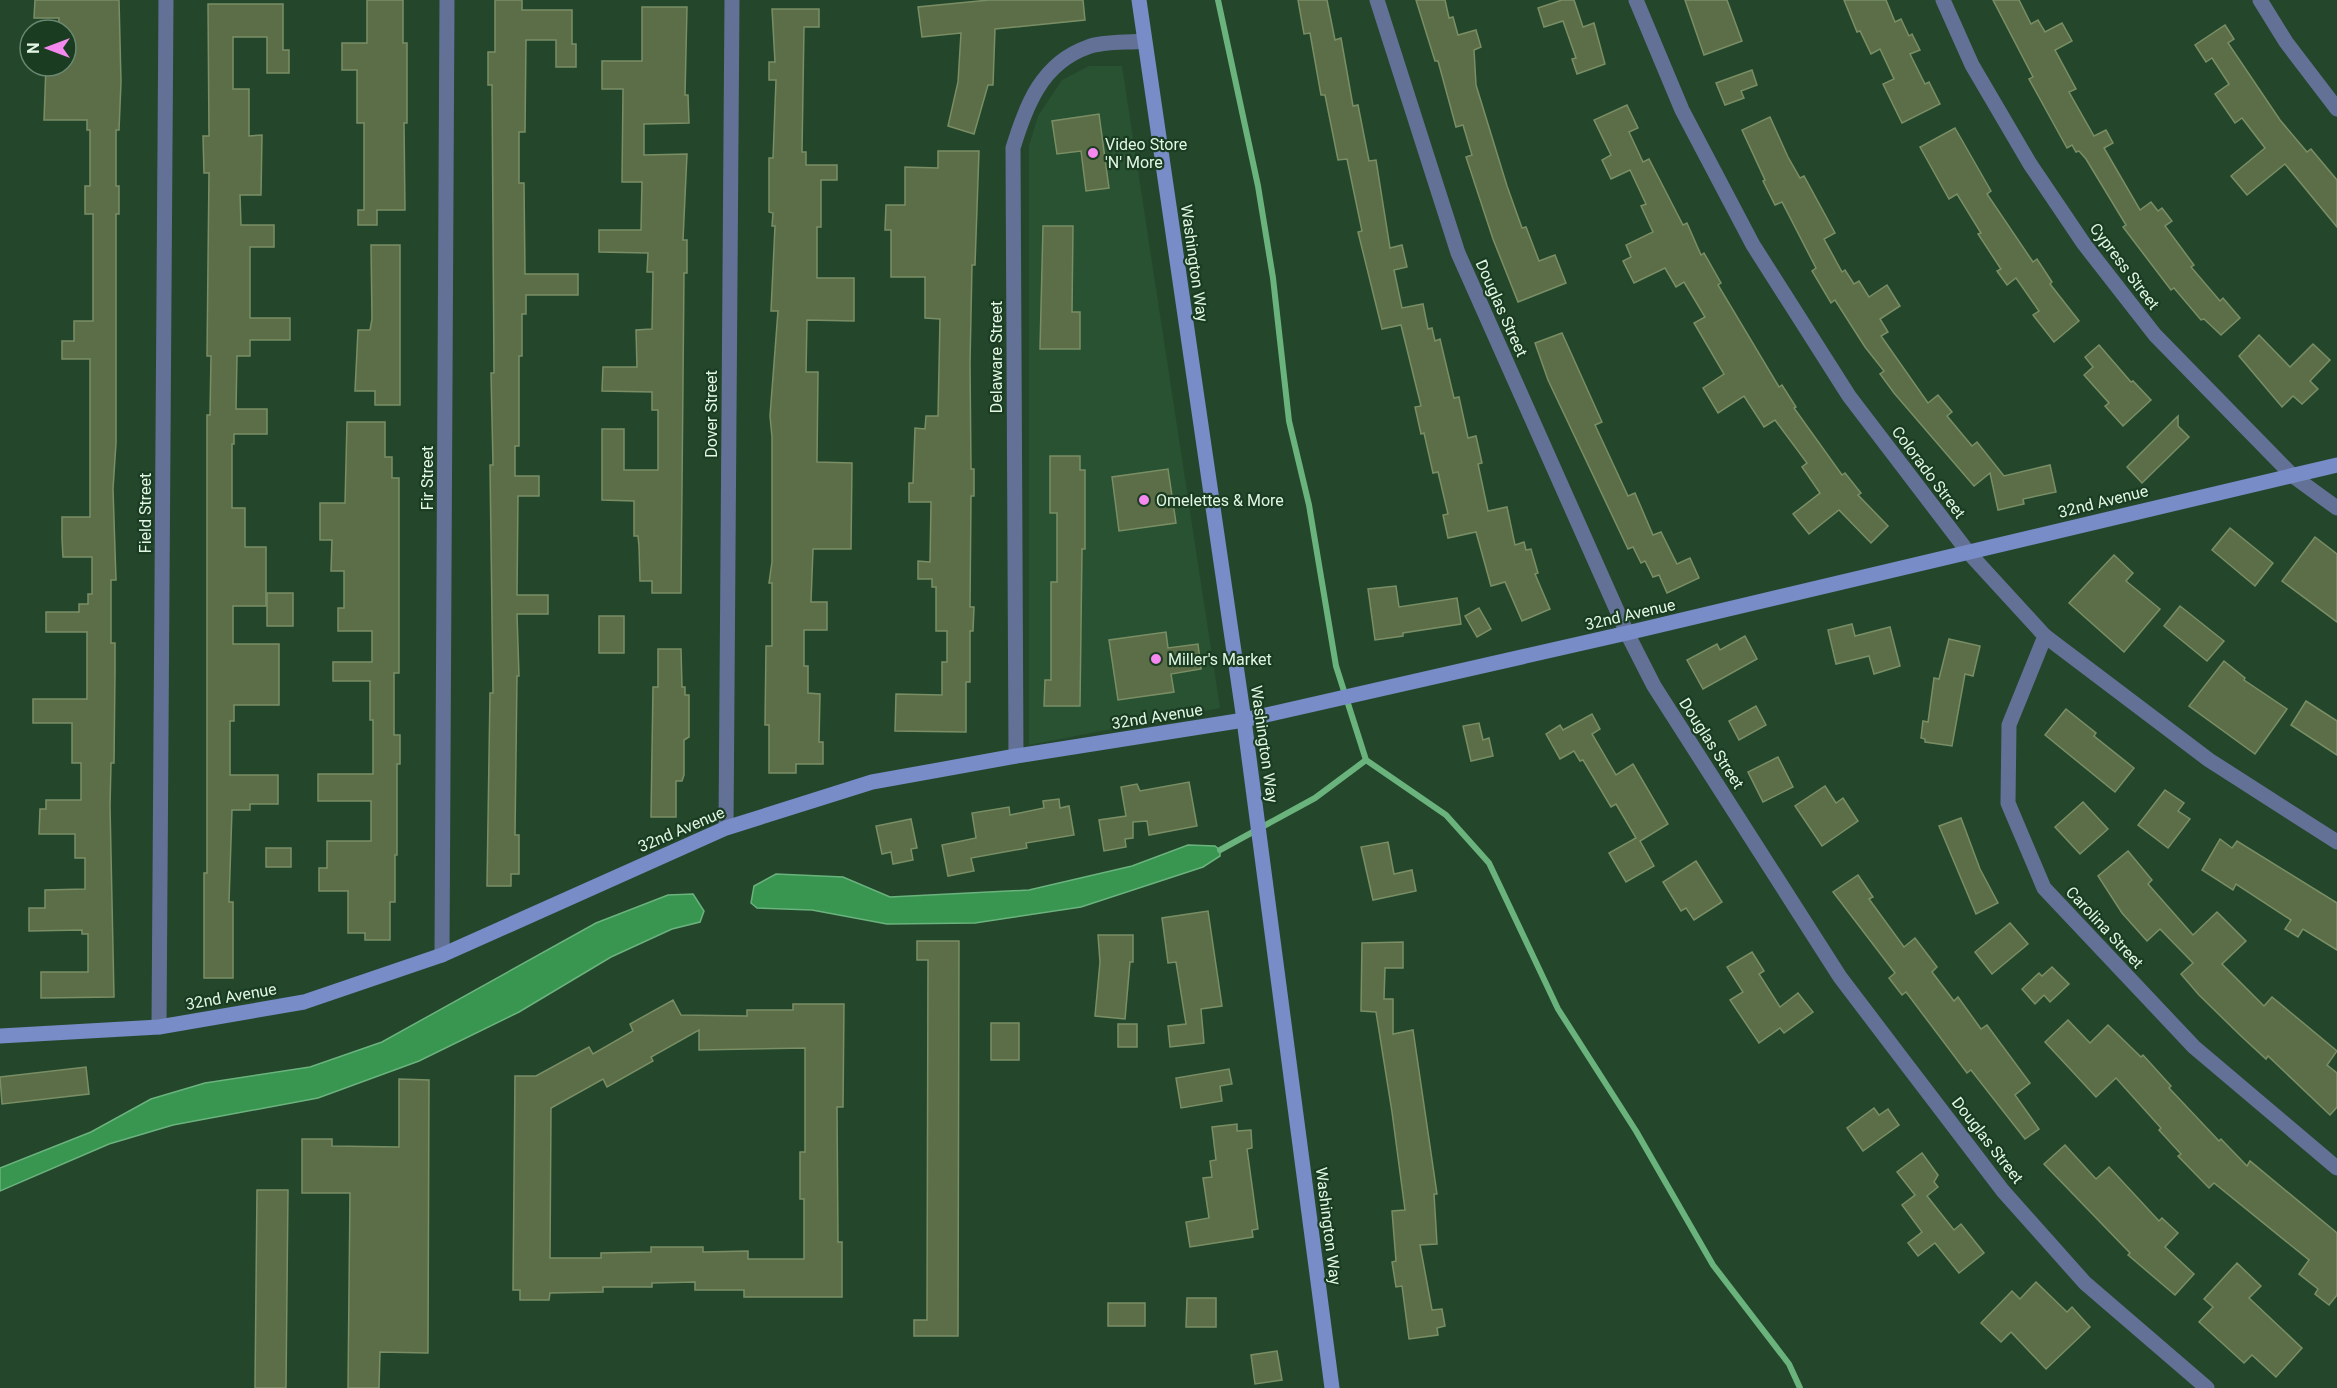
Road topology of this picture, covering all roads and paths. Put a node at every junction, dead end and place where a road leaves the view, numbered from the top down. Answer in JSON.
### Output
{"nodes":[{"id":1,"x":166,"y":0,"type":"edge"},
{"id":2,"x":447,"y":0,"type":"edge"},
{"id":3,"x":732,"y":0,"type":"edge"},
{"id":4,"x":1139,"y":0,"type":"edge"},
{"id":5,"x":1377,"y":0,"type":"edge"},
{"id":6,"x":1636,"y":0,"type":"edge"},
{"id":7,"x":1942,"y":0,"type":"edge"},
{"id":8,"x":2260,"y":0,"type":"edge"},
{"id":9,"x":1144,"y":41,"type":"junction"},
{"id":10,"x":2337,"y":108,"type":"edge"},
{"id":11,"x":2337,"y":465,"type":"edge"},
{"id":12,"x":2293,"y":476,"type":"junction"},
{"id":13,"x":2337,"y":508,"type":"edge"},
{"id":14,"x":1968,"y":552,"type":"junction"},
{"id":15,"x":1627,"y":633,"type":"junction"},
{"id":16,"x":2045,"y":636,"type":"junction"},
{"id":17,"x":1244,"y":720,"type":"junction"},
{"id":18,"x":1016,"y":756,"type":"junction"},
{"id":19,"x":726,"y":828,"type":"junction"},
{"id":20,"x":2337,"y":842,"type":"edge"},
{"id":21,"x":442,"y":955,"type":"junction"},
{"id":22,"x":159,"y":1027,"type":"junction"},
{"id":23,"x":0,"y":1036,"type":"edge"},
{"id":24,"x":2337,"y":1168,"type":"edge"},
{"id":25,"x":1332,"y":1388,"type":"edge"},
{"id":26,"x":2207,"y":1388,"type":"edge"}],
"edges":[{"from":1,"to":22,"type":"street","name":"Field Street"},
{"from":2,"to":21,"type":"street","name":"Fir Street"},
{"from":3,"to":19,"type":"street","name":"Dover Street"},
{"from":4,"to":9,"type":"street","name":"Washington Way"},
{"from":5,"to":15,"type":"street","name":"Douglas Street"},
{"from":6,"to":14,"type":"street","name":"Colorado Street"},
{"from":7,"to":12,"type":"street","name":"Cypress Street"},
{"from":8,"to":10,"type":"street"},
{"from":9,"to":17,"type":"street","name":"Washington Way"},
{"from":9,"to":18,"type":"street","name":"Delaware Street"},
{"from":11,"to":12,"type":"street","name":"32nd Avenue"},
{"from":12,"to":13,"type":"street","name":"Cypress Street"},
{"from":12,"to":14,"type":"street","name":"32nd Avenue"},
{"from":14,"to":15,"type":"street","name":"32nd Avenue"},
{"from":14,"to":16,"type":"street","name":"Colorado Street"},
{"from":15,"to":17,"type":"street","name":"32nd Avenue"},
{"from":15,"to":26,"type":"street","name":"Douglas Street"},
{"from":16,"to":20,"type":"street","name":"Colorado Street"},
{"from":16,"to":24,"type":"street","name":"Carolina Street"},
{"from":17,"to":18,"type":"street","name":"32nd Avenue"},
{"from":17,"to":25,"type":"street","name":"Washington Way"},
{"from":18,"to":19,"type":"street","name":"32nd Avenue"},
{"from":19,"to":21,"type":"street","name":"32nd Avenue"},
{"from":21,"to":22,"type":"street","name":"32nd Avenue"},
{"from":22,"to":23,"type":"street","name":"32nd Avenue"}]}
